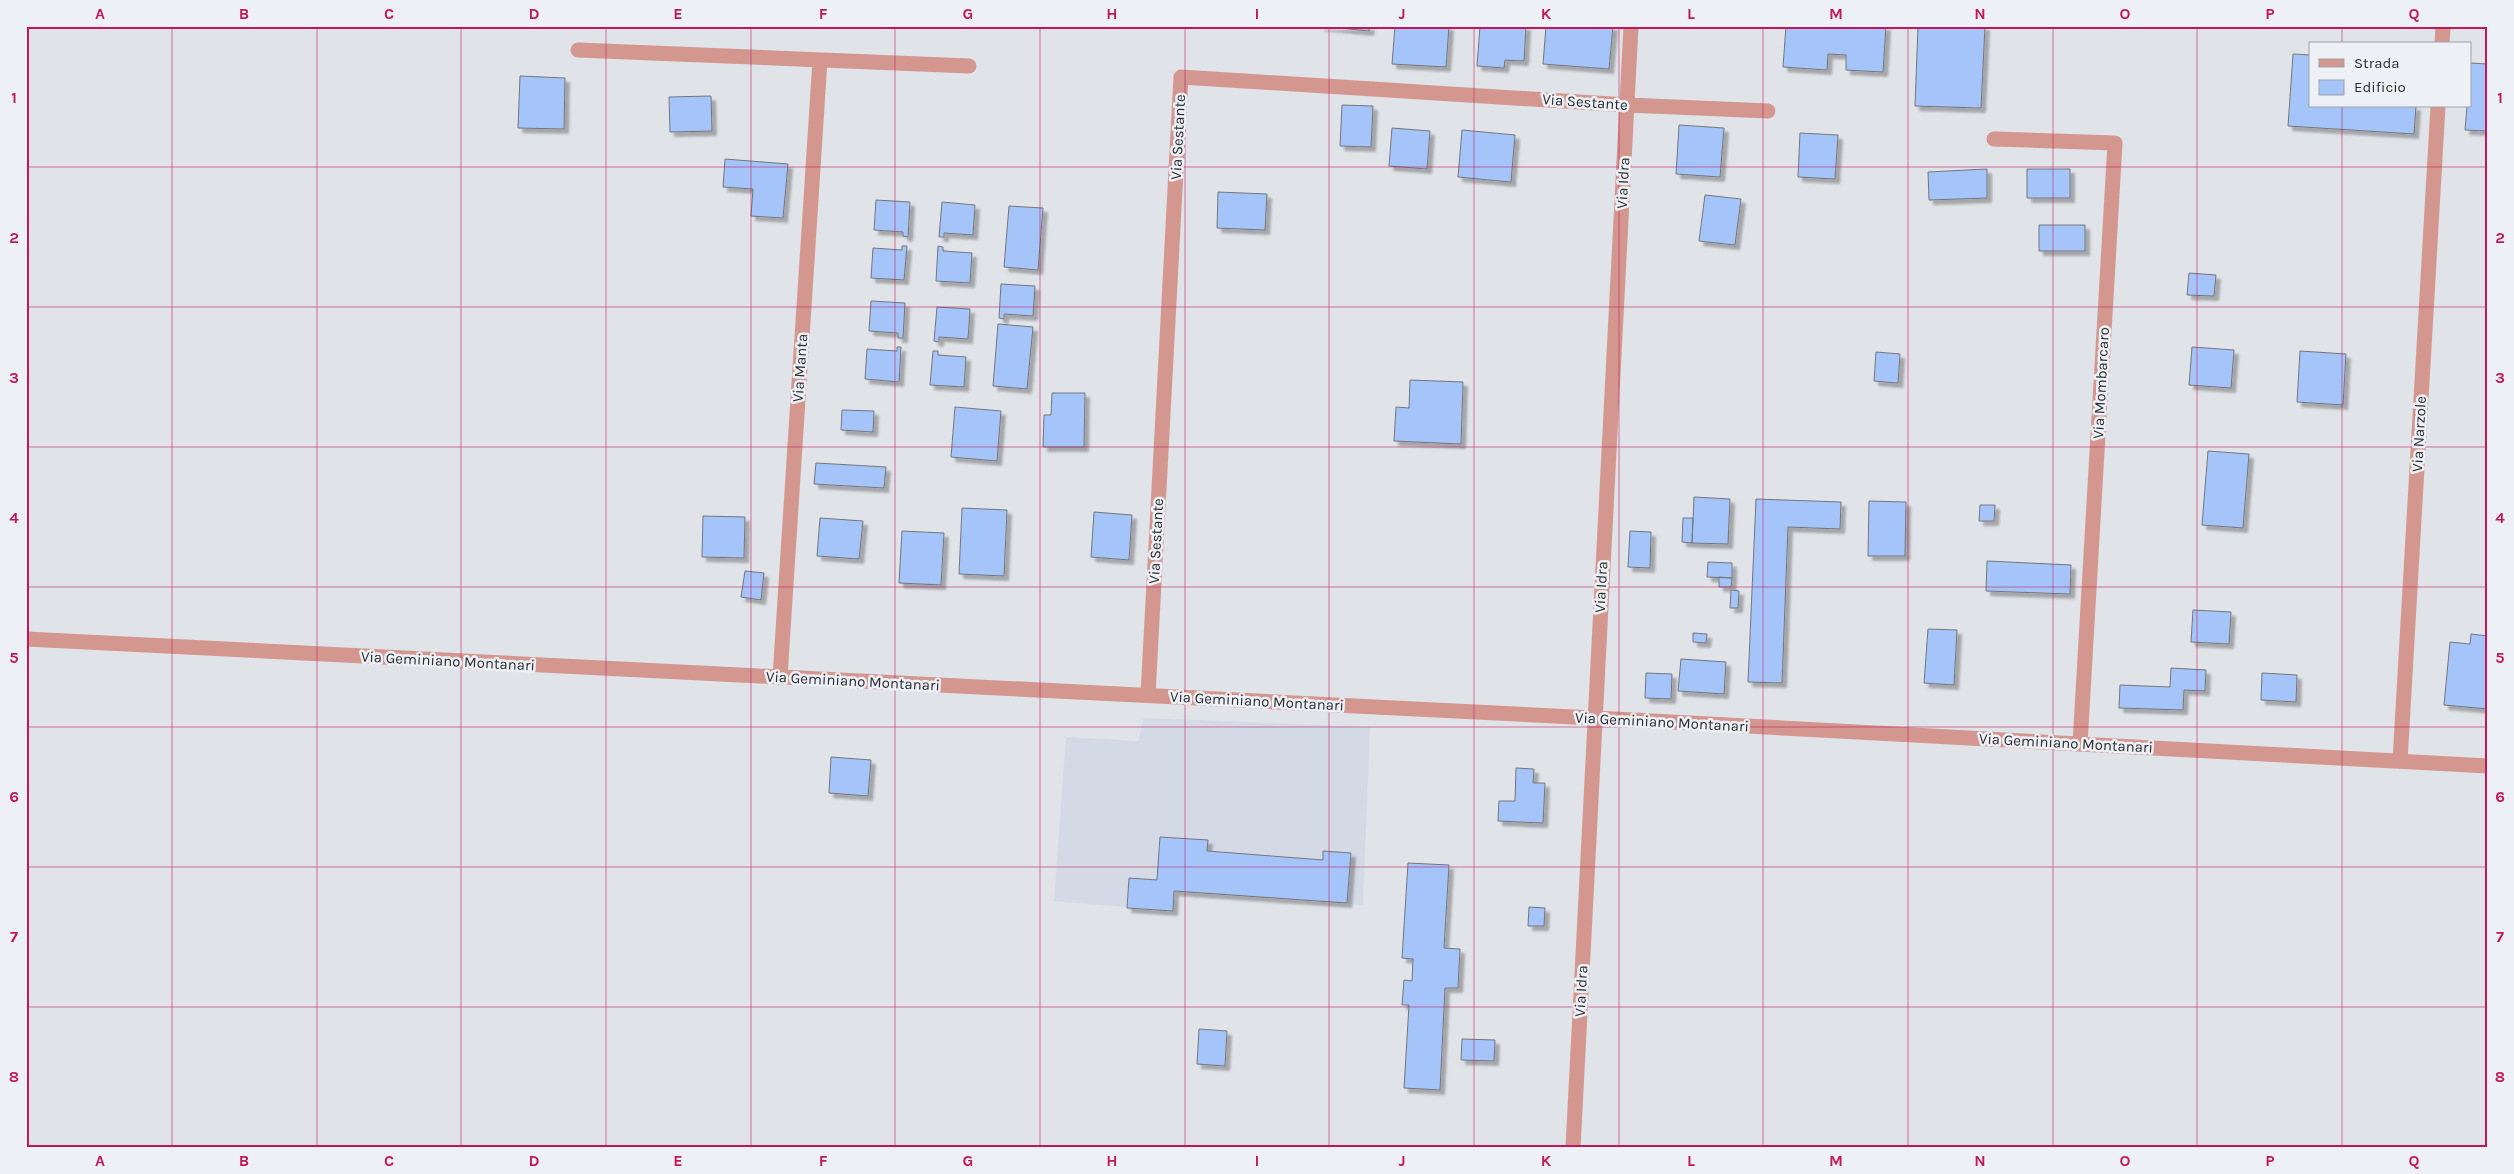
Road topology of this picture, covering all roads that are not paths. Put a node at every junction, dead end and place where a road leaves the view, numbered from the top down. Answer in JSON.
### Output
{"nodes":[{"id":1,"x":1631,"y":26,"type":"edge"},
{"id":2,"x":2443,"y":26,"type":"edge"},
{"id":3,"x":2442,"y":42,"type":"edge"},
{"id":4,"x":578,"y":50,"type":"dead end"},
{"id":5,"x":820,"y":60,"type":"junction"},
{"id":6,"x":969,"y":66,"type":"dead end"},
{"id":7,"x":1627,"y":105,"type":"junction"},
{"id":8,"x":2438,"y":108,"type":"edge"},
{"id":9,"x":1768,"y":111,"type":"dead end"},
{"id":10,"x":1994,"y":139,"type":"dead end"},
{"id":11,"x":26,"y":639,"type":"edge"},
{"id":12,"x":780,"y":677,"type":"junction"},
{"id":13,"x":1148,"y":695,"type":"junction"},
{"id":14,"x":1595,"y":718,"type":"junction"},
{"id":15,"x":2080,"y":744,"type":"junction"},
{"id":16,"x":2400,"y":761,"type":"junction"},
{"id":17,"x":2488,"y":766,"type":"edge"},
{"id":18,"x":1573,"y":1148,"type":"edge"}],
"edges":[{"from":1,"to":7,"type":"street","name":"Via Idra"},
{"from":2,"to":3,"type":"street"},
{"from":4,"to":5,"type":"street"},
{"from":5,"to":6,"type":"street"},
{"from":5,"to":12,"type":"street","name":"Via Manta"},
{"from":7,"to":9,"type":"street","name":"Via Sestante"},
{"from":7,"to":13,"type":"street","name":"Via Sestante"},
{"from":7,"to":14,"type":"street","name":"Via Idra"},
{"from":8,"to":16,"type":"street","name":"Via Narzole"},
{"from":10,"to":15,"type":"street","name":"Via Mombarcaro"},
{"from":11,"to":12,"type":"street","name":"Via Geminiano Montanari"},
{"from":12,"to":13,"type":"street","name":"Via Geminiano Montanari"},
{"from":13,"to":14,"type":"street","name":"Via Geminiano Montanari"},
{"from":14,"to":15,"type":"street","name":"Via Geminiano Montanari"},
{"from":14,"to":18,"type":"street","name":"Via Idra"},
{"from":15,"to":16,"type":"street","name":"Via Geminiano Montanari"},
{"from":16,"to":17,"type":"street","name":"Via Geminiano Montanari"}]}
